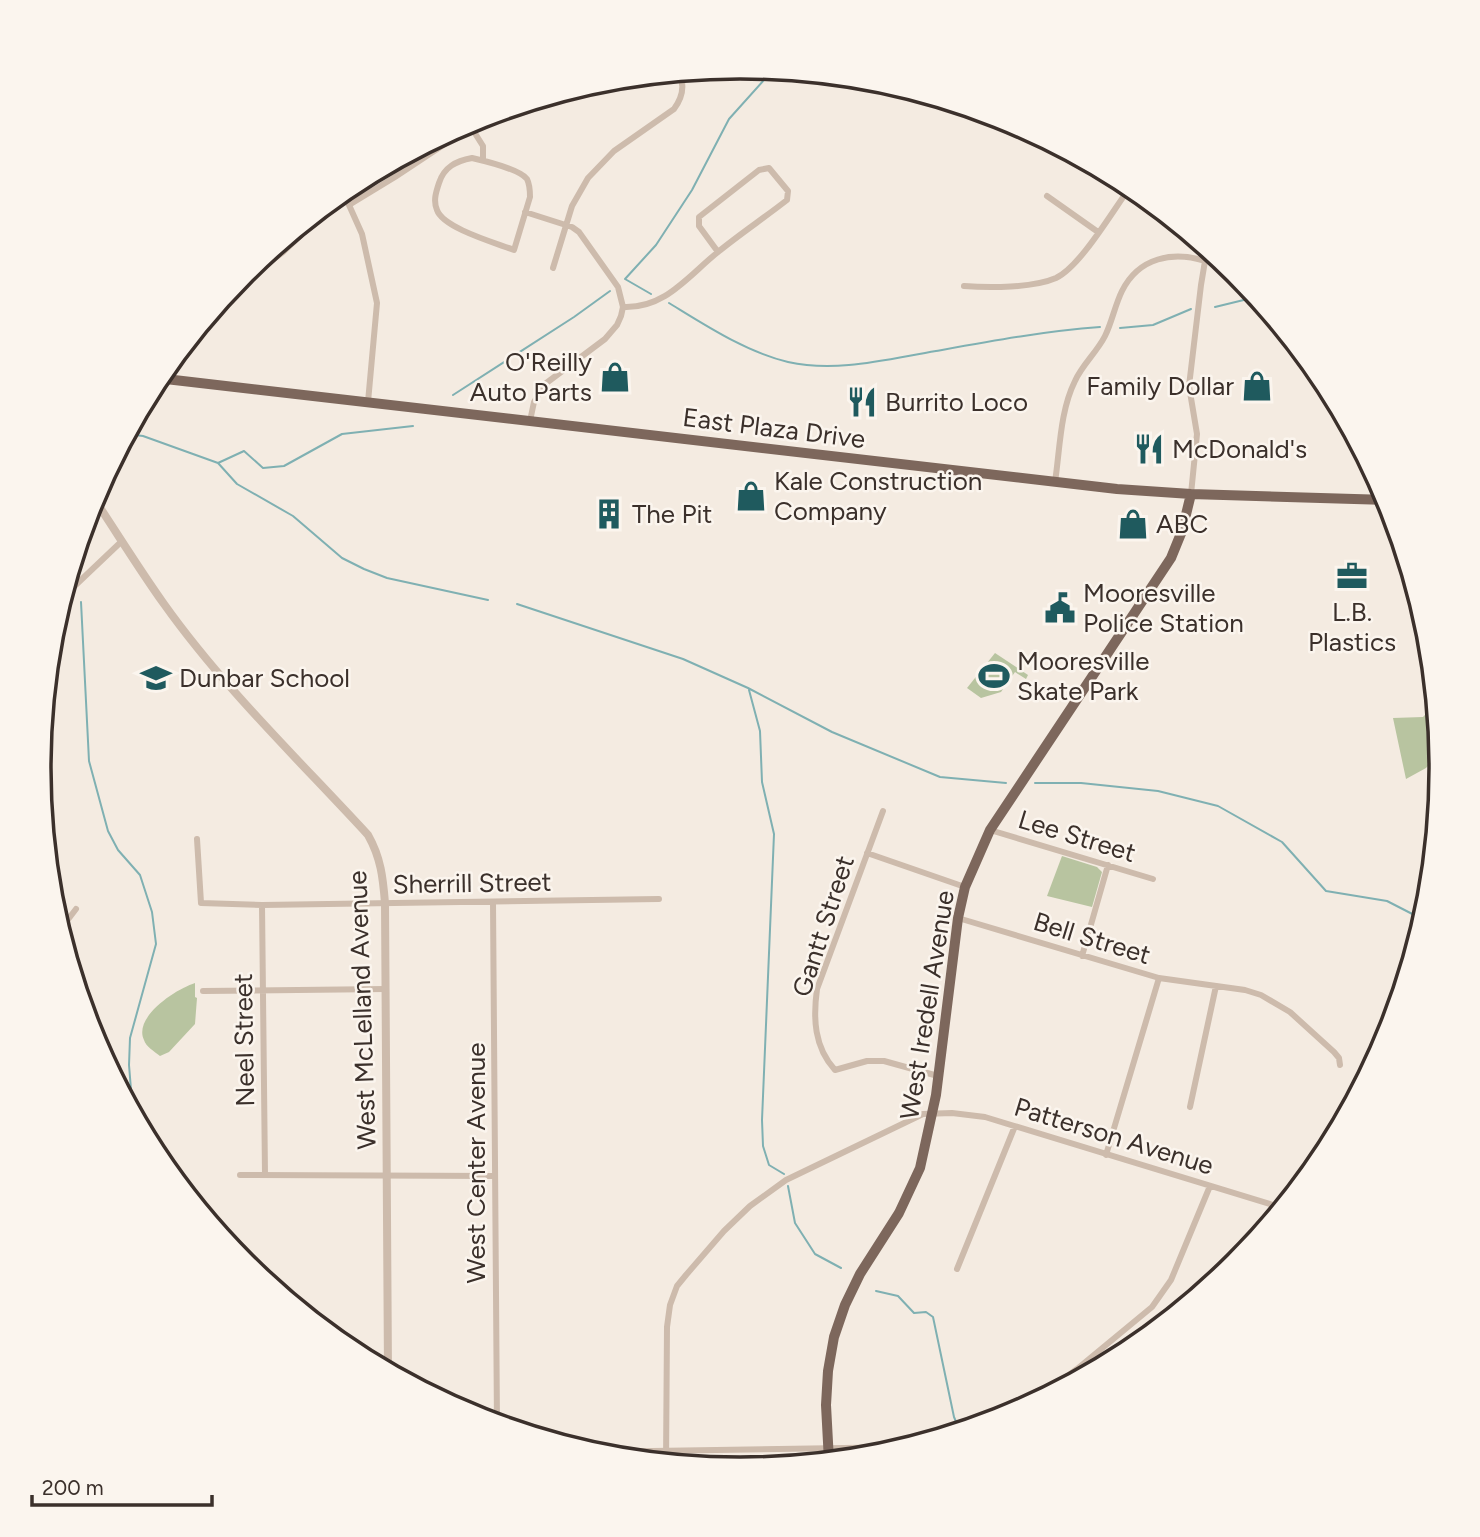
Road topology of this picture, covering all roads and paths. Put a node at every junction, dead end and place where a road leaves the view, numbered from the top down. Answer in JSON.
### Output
{"nodes":[{"id":1,"x":682,"y":82,"type":"edge"},
{"id":2,"x":475,"y":133,"type":"edge"},
{"id":3,"x":435,"y":150,"type":"edge"},
{"id":4,"x":483,"y":160,"type":"junction"},
{"id":5,"x":1047,"y":195,"type":"dead end"},
{"id":6,"x":1124,"y":196,"type":"edge"},
{"id":7,"x":347,"y":202,"type":"edge"},
{"id":8,"x":349,"y":205,"type":"junction"},
{"id":9,"x":525,"y":212,"type":"junction"},
{"id":10,"x":566,"y":226,"type":"junction"},
{"id":11,"x":1098,"y":232,"type":"junction"},
{"id":12,"x":718,"y":252,"type":"junction"},
{"id":13,"x":1206,"y":261,"type":"joint"},
{"id":14,"x":553,"y":268,"type":"dead end"},
{"id":15,"x":964,"y":286,"type":"dead end"},
{"id":16,"x":622,"y":307,"type":"junction"},
{"id":17,"x":171,"y":380,"type":"edge"},
{"id":18,"x":368,"y":402,"type":"junction"},
{"id":19,"x":530,"y":421,"type":"junction"},
{"id":20,"x":1055,"y":482,"type":"junction"},
{"id":21,"x":1191,"y":494,"type":"junction"},
{"id":22,"x":1374,"y":499,"type":"edge"},
{"id":23,"x":101,"y":510,"type":"edge"},
{"id":24,"x":122,"y":541,"type":"junction"},
{"id":25,"x":75,"y":585,"type":"edge"},
{"id":26,"x":883,"y":811,"type":"dead end"},
{"id":27,"x":990,"y":830,"type":"junction"},
{"id":28,"x":197,"y":839,"type":"dead end"},
{"id":29,"x":867,"y":853,"type":"junction"},
{"id":30,"x":1108,"y":865,"type":"junction"},
{"id":31,"x":1153,"y":879,"type":"dead end"},
{"id":32,"x":965,"y":887,"type":"junction"},
{"id":33,"x":659,"y":900,"type":"dead end"},
{"id":34,"x":493,"y":902,"type":"junction"},
{"id":35,"x":385,"y":904,"type":"junction"},
{"id":36,"x":262,"y":905,"type":"junction"},
{"id":37,"x":76,"y":909,"type":"dead end"},
{"id":38,"x":958,"y":918,"type":"junction"},
{"id":39,"x":68,"y":920,"type":"edge"},
{"id":40,"x":1082,"y":956,"type":"junction"},
{"id":41,"x":1158,"y":978,"type":"junction"},
{"id":42,"x":1216,"y":986,"type":"junction"},
{"id":43,"x":385,"y":989,"type":"junction"},
{"id":44,"x":262,"y":990,"type":"junction"},
{"id":45,"x":203,"y":991,"type":"dead end"},
{"id":46,"x":1340,"y":1065,"type":"dead end"},
{"id":47,"x":938,"y":1076,"type":"junction"},
{"id":48,"x":1190,"y":1107,"type":"dead end"},
{"id":49,"x":933,"y":1112,"type":"junction"},
{"id":50,"x":1015,"y":1126,"type":"junction"},
{"id":51,"x":1106,"y":1155,"type":"junction"},
{"id":52,"x":264,"y":1174,"type":"junction"},
{"id":53,"x":240,"y":1175,"type":"dead end"},
{"id":54,"x":388,"y":1176,"type":"junction"},
{"id":55,"x":495,"y":1176,"type":"junction"},
{"id":56,"x":1210,"y":1186,"type":"junction"},
{"id":57,"x":1273,"y":1205,"type":"edge"},
{"id":58,"x":957,"y":1269,"type":"dead end"},
{"id":59,"x":388,"y":1361,"type":"edge"},
{"id":60,"x":1083,"y":1364,"type":"joint"},
{"id":61,"x":1072,"y":1372,"type":"edge"},
{"id":62,"x":497,"y":1413,"type":"edge"},
{"id":63,"x":853,"y":1448,"type":"edge"},
{"id":64,"x":829,"y":1449,"type":"junction"},
{"id":65,"x":650,"y":1452,"type":"edge"},
{"id":66,"x":666,"y":1452,"type":"junction"},
{"id":67,"x":829,"y":1452,"type":"edge"}],
"edges":[{"from":1,"to":10,"type":"street"},
{"from":2,"to":4,"type":"street"},
{"from":3,"to":8,"type":"street"},
{"from":4,"to":9,"type":"street"},
{"from":4,"to":9,"type":"street"},
{"from":5,"to":11,"type":"street"},
{"from":6,"to":11,"type":"street"},
{"from":7,"to":8,"type":"street"},
{"from":8,"to":18,"type":"street"},
{"from":9,"to":10,"type":"street"},
{"from":10,"to":14,"type":"street"},
{"from":10,"to":16,"type":"street"},
{"from":11,"to":15,"type":"street"},
{"from":12,"to":12,"type":"street"},
{"from":12,"to":16,"type":"street"},
{"from":13,"to":20,"type":"street"},
{"from":13,"to":21,"type":"street","name":"West Iredell Avenue"},
{"from":16,"to":19,"type":"street"},
{"from":17,"to":18,"type":"main road","name":"East Plaza Drive"},
{"from":18,"to":19,"type":"main road","name":"East Plaza Drive"},
{"from":19,"to":20,"type":"main road","name":"East Plaza Drive"},
{"from":20,"to":21,"type":"main road","name":"East Plaza Drive"},
{"from":21,"to":22,"type":"main road","name":"East Plaza Drive"},
{"from":21,"to":27,"type":"main road","name":"West Iredell Avenue"},
{"from":23,"to":24,"type":"street","name":"West McLelland Avenue"},
{"from":24,"to":25,"type":"street"},
{"from":24,"to":35,"type":"street","name":"West McLelland Avenue"},
{"from":26,"to":29,"type":"street","name":"Gantt Street"},
{"from":27,"to":30,"type":"street","name":"Lee Street"},
{"from":27,"to":32,"type":"main road","name":"West Iredell Avenue"},
{"from":28,"to":36,"type":"street","name":"Sherrill Street"},
{"from":29,"to":32,"type":"street"},
{"from":29,"to":47,"type":"street","name":"Gantt Street"},
{"from":30,"to":31,"type":"street","name":"Lee Street"},
{"from":30,"to":40,"type":"street"},
{"from":32,"to":38,"type":"main road","name":"West Iredell Avenue"},
{"from":33,"to":34,"type":"street","name":"Sherrill Street"},
{"from":34,"to":35,"type":"street","name":"Sherrill Street"},
{"from":34,"to":55,"type":"street","name":"West Center Avenue"},
{"from":35,"to":36,"type":"street","name":"Sherrill Street"},
{"from":35,"to":43,"type":"street","name":"West McLelland Avenue"},
{"from":36,"to":44,"type":"street","name":"Neel Street"},
{"from":37,"to":39,"type":"street"},
{"from":38,"to":40,"type":"street","name":"Bell Street"},
{"from":38,"to":47,"type":"main road","name":"West Iredell Avenue"},
{"from":40,"to":41,"type":"street","name":"Bell Street"},
{"from":41,"to":42,"type":"street","name":"Bell Street"},
{"from":41,"to":51,"type":"street"},
{"from":42,"to":46,"type":"street","name":"Bell Street"},
{"from":42,"to":48,"type":"street"},
{"from":43,"to":44,"type":"street"},
{"from":43,"to":54,"type":"street","name":"West McLelland Avenue"},
{"from":44,"to":45,"type":"street"},
{"from":44,"to":52,"type":"street","name":"Neel Street"},
{"from":47,"to":49,"type":"main road","name":"West Iredell Avenue"},
{"from":49,"to":50,"type":"street","name":"Patterson Avenue"},
{"from":49,"to":64,"type":"main road","name":"West Iredell Avenue"},
{"from":49,"to":66,"type":"street"},
{"from":50,"to":51,"type":"street","name":"Patterson Avenue"},
{"from":50,"to":58,"type":"street"},
{"from":51,"to":56,"type":"street","name":"Patterson Avenue"},
{"from":52,"to":53,"type":"street"},
{"from":52,"to":54,"type":"street"},
{"from":54,"to":55,"type":"street"},
{"from":54,"to":59,"type":"street","name":"West McLelland Avenue"},
{"from":55,"to":62,"type":"street","name":"West Center Avenue"},
{"from":56,"to":57,"type":"street","name":"Patterson Avenue"},
{"from":56,"to":60,"type":"street"},
{"from":60,"to":61,"type":"street"},
{"from":63,"to":64,"type":"street"},
{"from":64,"to":66,"type":"street"},
{"from":64,"to":67,"type":"main road","name":"West Iredell Avenue"},
{"from":65,"to":66,"type":"street"}]}
